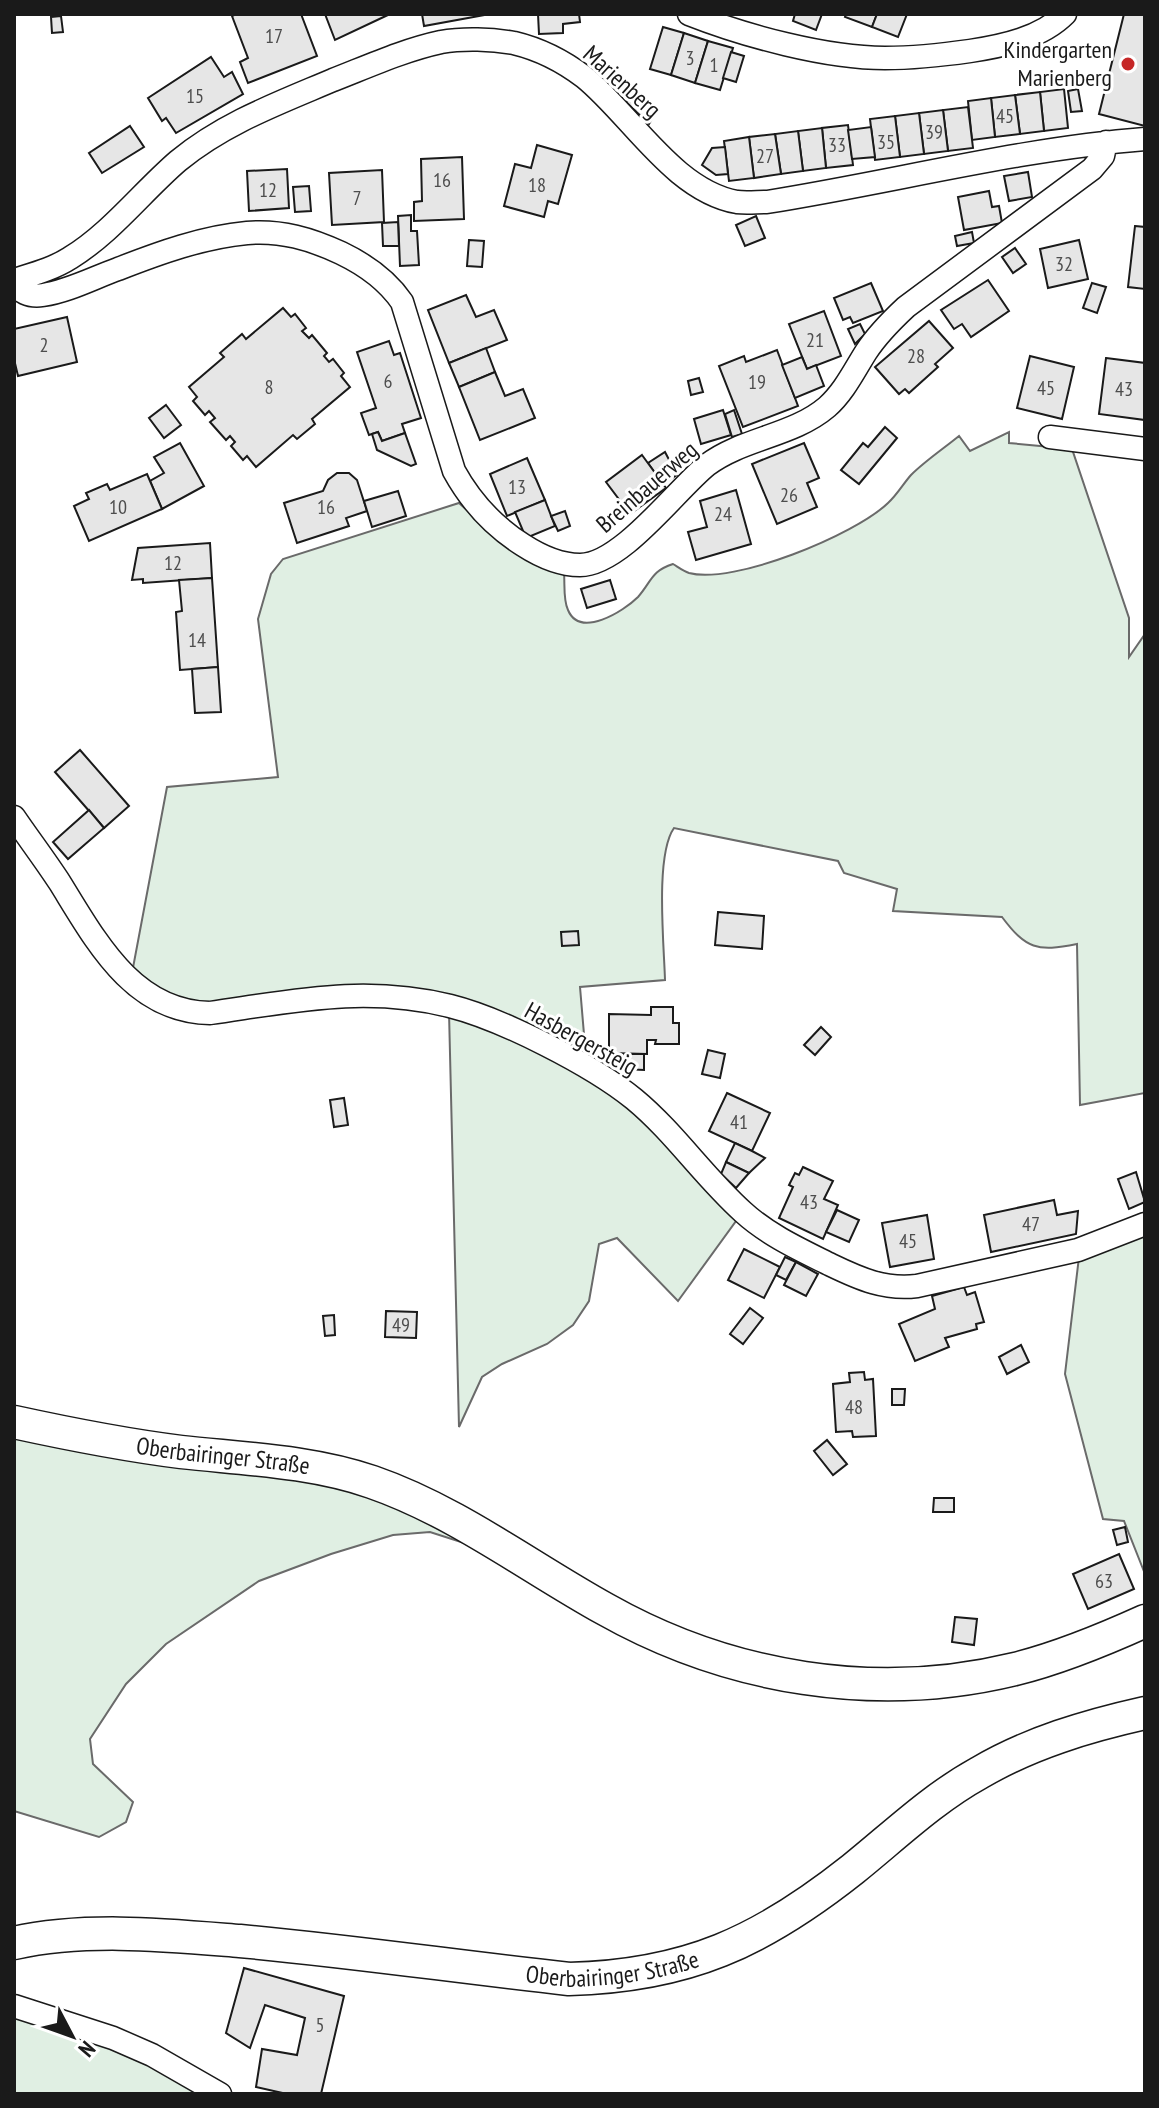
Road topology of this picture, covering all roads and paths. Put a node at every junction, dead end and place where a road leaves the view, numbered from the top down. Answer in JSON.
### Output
{"nodes":[{"id":1,"x":689,"y":14,"type":"edge"},
{"id":2,"x":1065,"y":14,"type":"edge"},
{"id":3,"x":1145,"y":139,"type":"edge"},
{"id":4,"x":1106,"y":142,"type":"junction"},
{"id":5,"x":14,"y":280,"type":"edge"},
{"id":6,"x":1050,"y":437,"type":"dead end"},
{"id":7,"x":1145,"y":449,"type":"edge"},
{"id":8,"x":14,"y":817,"type":"edge"},
{"id":9,"x":1145,"y":1224,"type":"edge"},
{"id":10,"x":14,"y":1422,"type":"edge"},
{"id":11,"x":1145,"y":1621,"type":"edge"},
{"id":12,"x":1145,"y":1713,"type":"edge"},
{"id":13,"x":14,"y":1943,"type":"edge"},
{"id":14,"x":14,"y":2006,"type":"edge"},
{"id":15,"x":220,"y":2094,"type":"edge"}],
"edges":[{"from":1,"to":2,"type":"street"},
{"from":3,"to":4,"type":"street","name":"Marienberg"},
{"from":4,"to":5,"type":"street","name":"Marienberg"},
{"from":4,"to":5,"type":"street","name":"Breinbauerweg"},
{"from":6,"to":7,"type":"street"},
{"from":8,"to":9,"type":"street","name":"Hasbergersteig"},
{"from":10,"to":11,"type":"street","name":"Oberbairinger Straße"},
{"from":12,"to":13,"type":"street","name":"Oberbairinger Straße"},
{"from":14,"to":15,"type":"street"}]}
